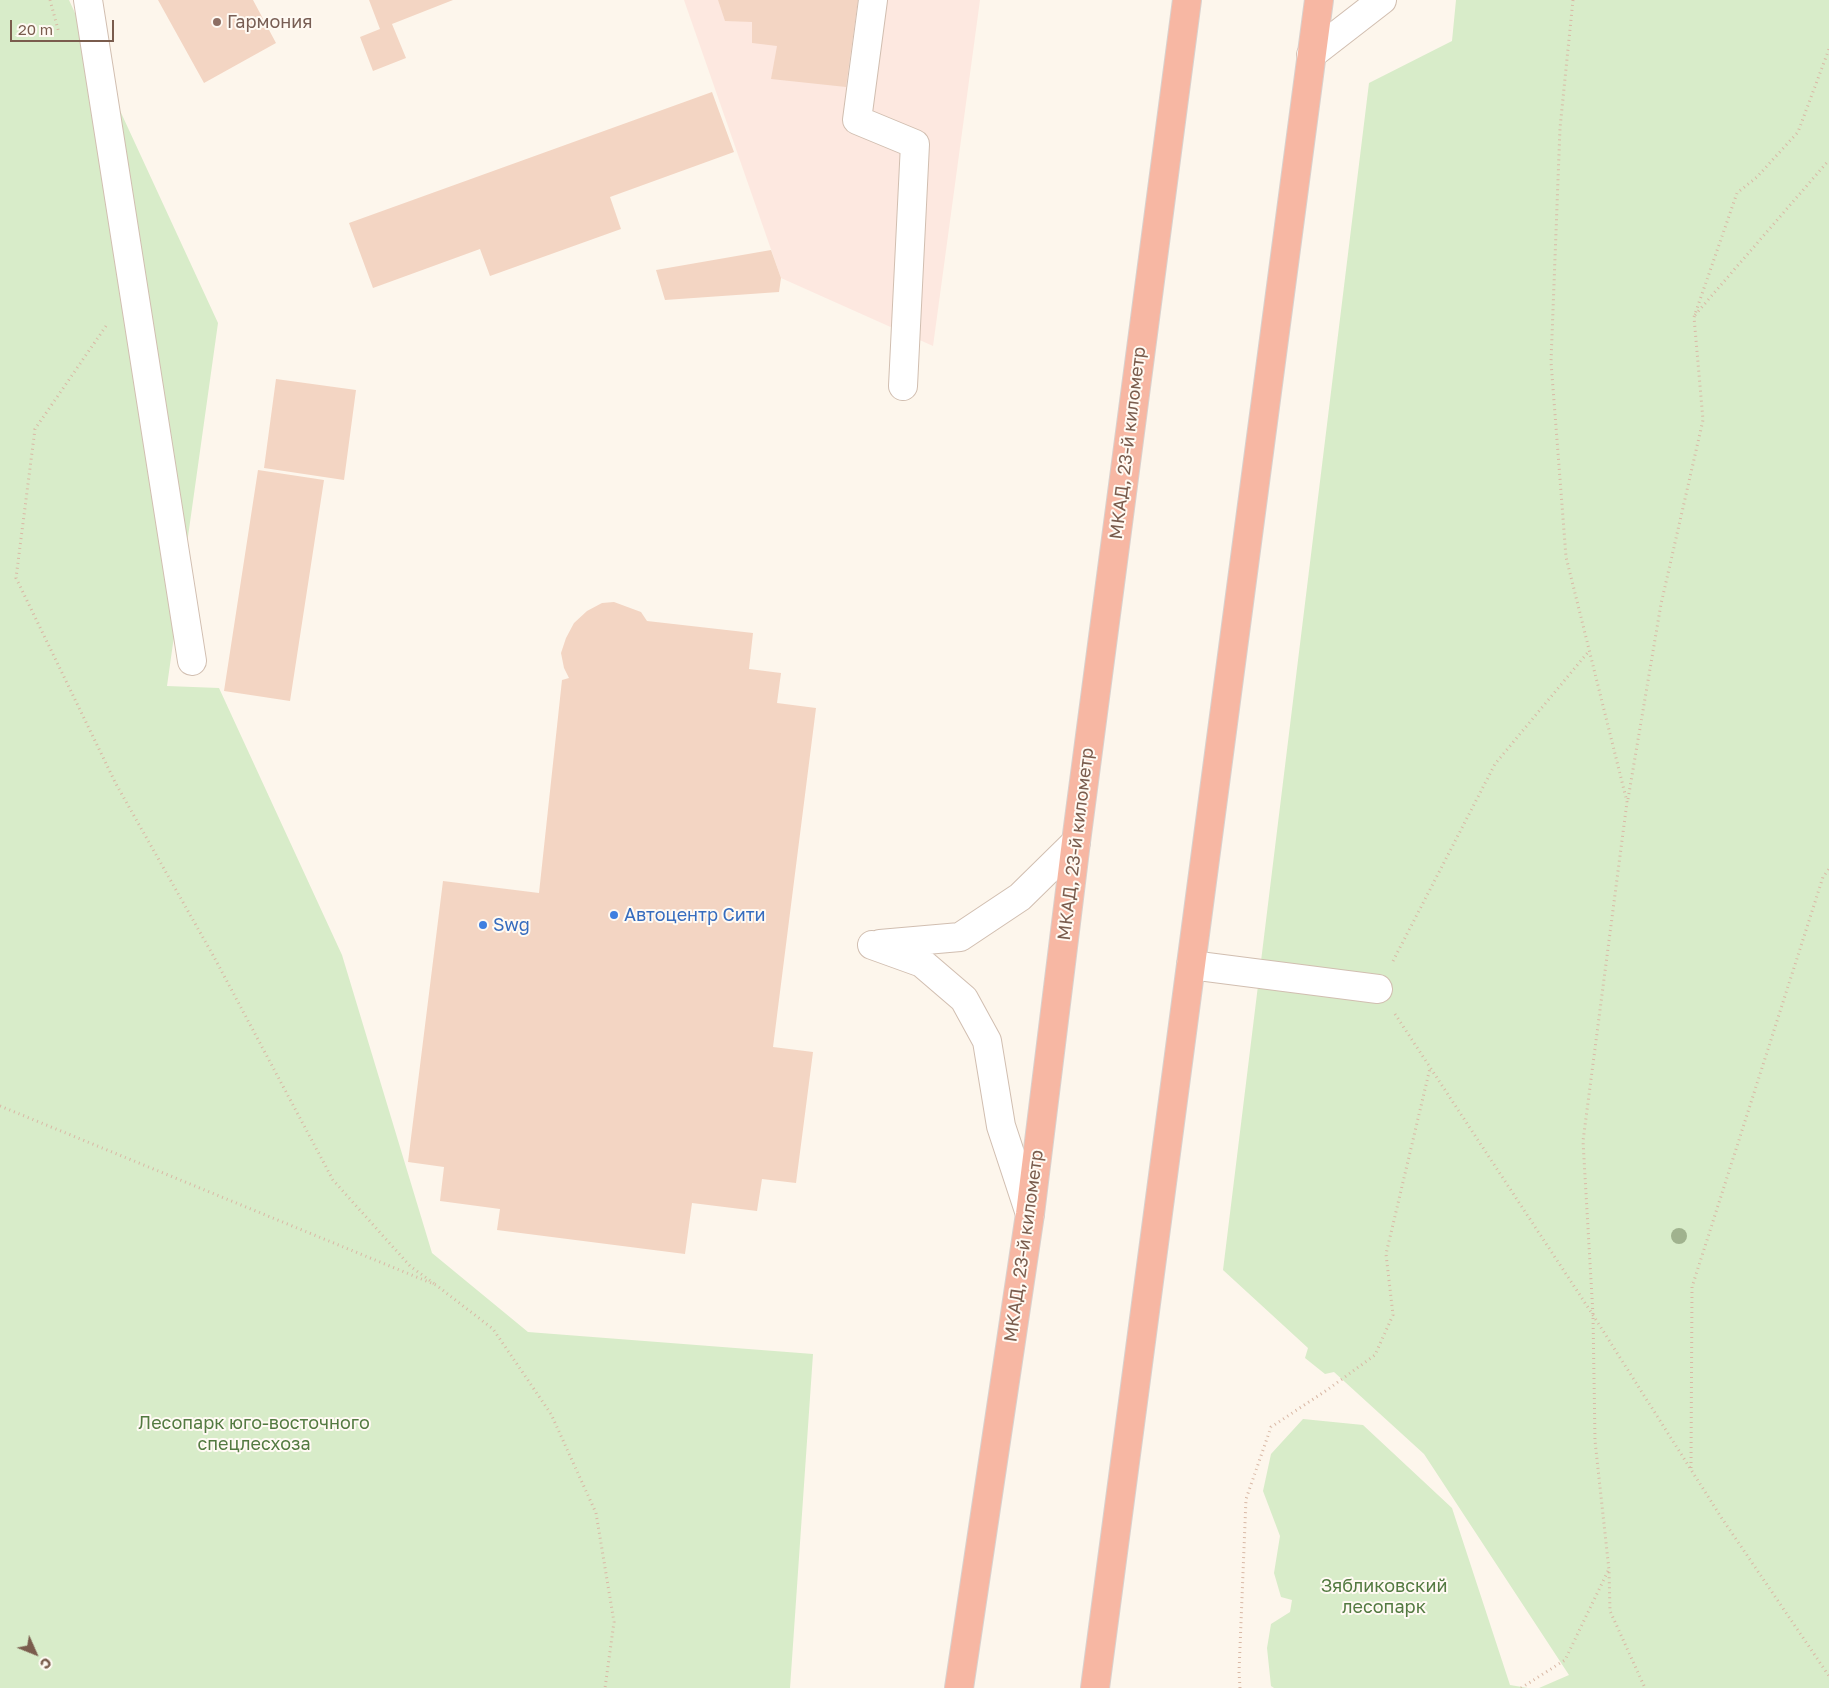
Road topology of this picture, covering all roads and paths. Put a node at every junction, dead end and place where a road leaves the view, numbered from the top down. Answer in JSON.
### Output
{"nodes":[{"id":1,"x":50,"y":0,"type":"edge"},
{"id":2,"x":88,"y":0,"type":"edge"},
{"id":3,"x":873,"y":0,"type":"edge"},
{"id":4,"x":1187,"y":0,"type":"edge"},
{"id":5,"x":1319,"y":0,"type":"edge"},
{"id":6,"x":1382,"y":0,"type":"edge"},
{"id":7,"x":1573,"y":0,"type":"edge"},
{"id":8,"x":60,"y":37,"type":"dead end"},
{"id":9,"x":1829,"y":49,"type":"edge"},
{"id":10,"x":1311,"y":55,"type":"junction"},
{"id":11,"x":1829,"y":160,"type":"edge"},
{"id":12,"x":1694,"y":317,"type":"junction"},
{"id":13,"x":107,"y":325,"type":"dead end"},
{"id":14,"x":903,"y":386,"type":"dead end"},
{"id":15,"x":1590,"y":651,"type":"junction"},
{"id":16,"x":192,"y":661,"type":"dead end"},
{"id":17,"x":1628,"y":802,"type":"junction"},
{"id":18,"x":1076,"y":842,"type":"junction"},
{"id":19,"x":1829,"y":869,"type":"edge"},
{"id":20,"x":1191,"y":965,"type":"junction"},
{"id":21,"x":1378,"y":989,"type":"junction"},
{"id":22,"x":1430,"y":1068,"type":"junction"},
{"id":23,"x":0,"y":1106,"type":"edge"},
{"id":24,"x":1030,"y":1214,"type":"junction"},
{"id":25,"x":436,"y":1285,"type":"junction"},
{"id":26,"x":1593,"y":1315,"type":"junction"},
{"id":27,"x":1691,"y":1470,"type":"junction"},
{"id":28,"x":1609,"y":1570,"type":"junction"},
{"id":29,"x":1829,"y":1676,"type":"edge"},
{"id":30,"x":605,"y":1688,"type":"edge"},
{"id":31,"x":959,"y":1688,"type":"edge"},
{"id":32,"x":1095,"y":1688,"type":"edge"},
{"id":33,"x":1240,"y":1688,"type":"edge"},
{"id":34,"x":1521,"y":1688,"type":"edge"},
{"id":35,"x":1644,"y":1688,"type":"edge"}],
"edges":[{"from":1,"to":8,"type":"path"},
{"from":2,"to":16,"type":"lane"},
{"from":3,"to":14,"type":"lane"},
{"from":4,"to":18,"type":"highway","name":"МКАД, 23-й километр"},
{"from":5,"to":10,"type":"highway"},
{"from":6,"to":10,"type":"lane"},
{"from":7,"to":15,"type":"path"},
{"from":9,"to":12,"type":"path"},
{"from":10,"to":20,"type":"highway"},
{"from":11,"to":12,"type":"path"},
{"from":12,"to":17,"type":"path"},
{"from":13,"to":25,"type":"path"},
{"from":15,"to":17,"type":"path"},
{"from":15,"to":21,"type":"path"},
{"from":17,"to":26,"type":"path"},
{"from":18,"to":24,"type":"highway","name":"МКАД, 23-й километр"},
{"from":18,"to":24,"type":"lane"},
{"from":19,"to":27,"type":"path"},
{"from":20,"to":21,"type":"lane"},
{"from":20,"to":32,"type":"highway"},
{"from":21,"to":22,"type":"path"},
{"from":22,"to":26,"type":"path"},
{"from":22,"to":33,"type":"path"},
{"from":23,"to":25,"type":"path"},
{"from":24,"to":31,"type":"highway","name":"МКАД, 23-й километр"},
{"from":25,"to":30,"type":"path"},
{"from":26,"to":27,"type":"path"},
{"from":26,"to":28,"type":"path"},
{"from":27,"to":29,"type":"path"},
{"from":28,"to":34,"type":"path"},
{"from":28,"to":35,"type":"path"}]}
